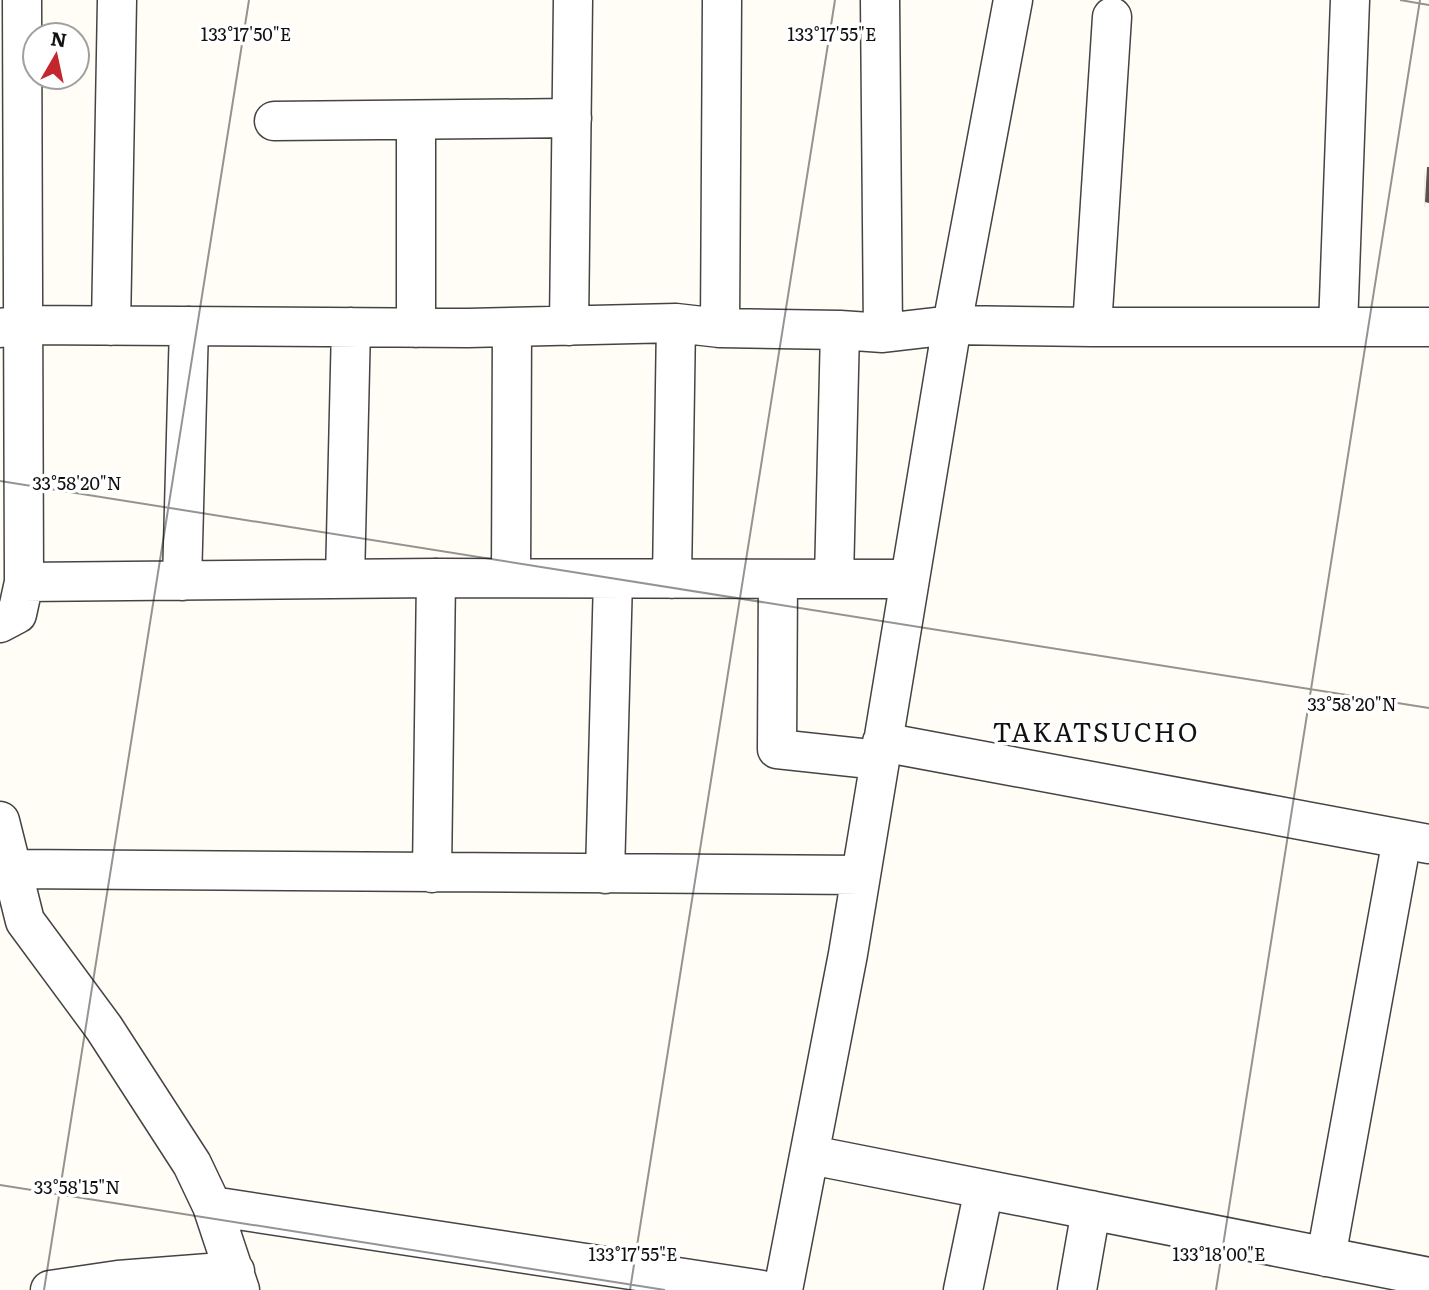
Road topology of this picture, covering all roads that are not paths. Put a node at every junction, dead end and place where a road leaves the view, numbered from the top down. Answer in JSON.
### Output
{"nodes":[{"id":1,"x":22,"y":0,"type":"edge"},
{"id":2,"x":117,"y":0,"type":"edge"},
{"id":3,"x":573,"y":0,"type":"edge"},
{"id":4,"x":722,"y":0,"type":"edge"},
{"id":5,"x":880,"y":0,"type":"edge"},
{"id":6,"x":1013,"y":0,"type":"edge"},
{"id":7,"x":1350,"y":0,"type":"edge"},
{"id":8,"x":1112,"y":17,"type":"dead end"},
{"id":9,"x":572,"y":118,"type":"junction"},
{"id":10,"x":416,"y":120,"type":"junction"},
{"id":11,"x":274,"y":121,"type":"dead end"},
{"id":12,"x":676,"y":323,"type":"junction"},
{"id":13,"x":952,"y":325,"type":"junction"},
{"id":14,"x":111,"y":326,"type":"junction"},
{"id":15,"x":188,"y":326,"type":"junction"},
{"id":16,"x":569,"y":326,"type":"junction"},
{"id":17,"x":12,"y":327,"type":"edge"},
{"id":18,"x":351,"y":327,"type":"junction"},
{"id":19,"x":512,"y":327,"type":"junction"},
{"id":20,"x":1092,"y":327,"type":"junction"},
{"id":21,"x":1338,"y":327,"type":"junction"},
{"id":22,"x":1429,"y":327,"type":"edge"},
{"id":23,"x":416,"y":328,"type":"junction"},
{"id":24,"x":720,"y":328,"type":"junction"},
{"id":25,"x":840,"y":330,"type":"junction"},
{"id":26,"x":883,"y":333,"type":"junction"},
{"id":27,"x":436,"y":578,"type":"junction"},
{"id":28,"x":511,"y":578,"type":"junction"},
{"id":29,"x":345,"y":579,"type":"junction"},
{"id":30,"x":613,"y":579,"type":"junction"},
{"id":31,"x":672,"y":579,"type":"junction"},
{"id":32,"x":778,"y":579,"type":"junction"},
{"id":33,"x":834,"y":579,"type":"junction"},
{"id":34,"x":909,"y":579,"type":"junction"},
{"id":35,"x":182,"y":581,"type":"junction"},
{"id":36,"x":24,"y":582,"type":"junction"},
{"id":37,"x":0,"y":623,"type":"edge"},
{"id":38,"x":881,"y":751,"type":"junction"},
{"id":39,"x":0,"y":821,"type":"edge"},
{"id":40,"x":1416,"y":841,"type":"edge"},
{"id":41,"x":12,"y":869,"type":"junction"},
{"id":42,"x":432,"y":873,"type":"junction"},
{"id":43,"x":605,"y":874,"type":"junction"},
{"id":44,"x":861,"y":875,"type":"junction"},
{"id":45,"x":811,"y":1155,"type":"junction"},
{"id":46,"x":985,"y":1189,"type":"junction"},
{"id":47,"x":212,"y":1206,"type":"junction"},
{"id":48,"x":1091,"y":1210,"type":"junction"},
{"id":49,"x":1326,"y":1256,"type":"junction"},
{"id":50,"x":1429,"y":1277,"type":"edge"},
{"id":51,"x":237,"y":1280,"type":"edge"},
{"id":52,"x":118,"y":1285,"type":"edge"},
{"id":53,"x":50,"y":1290,"type":"edge"},
{"id":54,"x":762,"y":1290,"type":"edge"},
{"id":55,"x":783,"y":1290,"type":"edge"},
{"id":56,"x":963,"y":1290,"type":"edge"},
{"id":57,"x":1077,"y":1290,"type":"edge"}],
"edges":[{"from":1,"to":17,"type":"street"},
{"from":2,"to":14,"type":"street"},
{"from":3,"to":9,"type":"street"},
{"from":4,"to":24,"type":"street"},
{"from":5,"to":26,"type":"street"},
{"from":6,"to":13,"type":"street"},
{"from":7,"to":21,"type":"street"},
{"from":8,"to":20,"type":"street"},
{"from":9,"to":10,"type":"street"},
{"from":9,"to":16,"type":"street"},
{"from":10,"to":11,"type":"street"},
{"from":10,"to":23,"type":"street"},
{"from":12,"to":16,"type":"street"},
{"from":12,"to":24,"type":"street"},
{"from":12,"to":31,"type":"street"},
{"from":13,"to":20,"type":"street"},
{"from":13,"to":26,"type":"street"},
{"from":13,"to":34,"type":"street"},
{"from":14,"to":15,"type":"street"},
{"from":14,"to":17,"type":"street"},
{"from":15,"to":18,"type":"street"},
{"from":15,"to":35,"type":"street"},
{"from":16,"to":19,"type":"street"},
{"from":17,"to":36,"type":"street"},
{"from":18,"to":23,"type":"street"},
{"from":18,"to":29,"type":"street"},
{"from":19,"to":23,"type":"street"},
{"from":19,"to":28,"type":"street"},
{"from":20,"to":21,"type":"street"},
{"from":21,"to":22,"type":"street"},
{"from":24,"to":25,"type":"street"},
{"from":25,"to":26,"type":"street"},
{"from":25,"to":33,"type":"street"},
{"from":27,"to":28,"type":"street"},
{"from":27,"to":29,"type":"street"},
{"from":27,"to":42,"type":"street"},
{"from":28,"to":30,"type":"street"},
{"from":29,"to":35,"type":"street"},
{"from":30,"to":31,"type":"street"},
{"from":30,"to":43,"type":"street"},
{"from":31,"to":32,"type":"street"},
{"from":32,"to":33,"type":"street"},
{"from":32,"to":38,"type":"street"},
{"from":33,"to":34,"type":"street"},
{"from":34,"to":38,"type":"street"},
{"from":35,"to":36,"type":"street"},
{"from":36,"to":37,"type":"street"},
{"from":38,"to":40,"type":"street"},
{"from":38,"to":44,"type":"street"},
{"from":39,"to":41,"type":"street"},
{"from":40,"to":49,"type":"street"},
{"from":41,"to":42,"type":"street"},
{"from":41,"to":47,"type":"street"},
{"from":42,"to":43,"type":"street"},
{"from":43,"to":44,"type":"street"},
{"from":44,"to":45,"type":"street"},
{"from":45,"to":46,"type":"street"},
{"from":45,"to":55,"type":"street"},
{"from":46,"to":48,"type":"street"},
{"from":46,"to":56,"type":"street"},
{"from":47,"to":51,"type":"street"},
{"from":47,"to":54,"type":"street"},
{"from":48,"to":49,"type":"street"},
{"from":48,"to":57,"type":"street"},
{"from":49,"to":50,"type":"street"},
{"from":51,"to":52,"type":"street"},
{"from":52,"to":53,"type":"street"}]}
